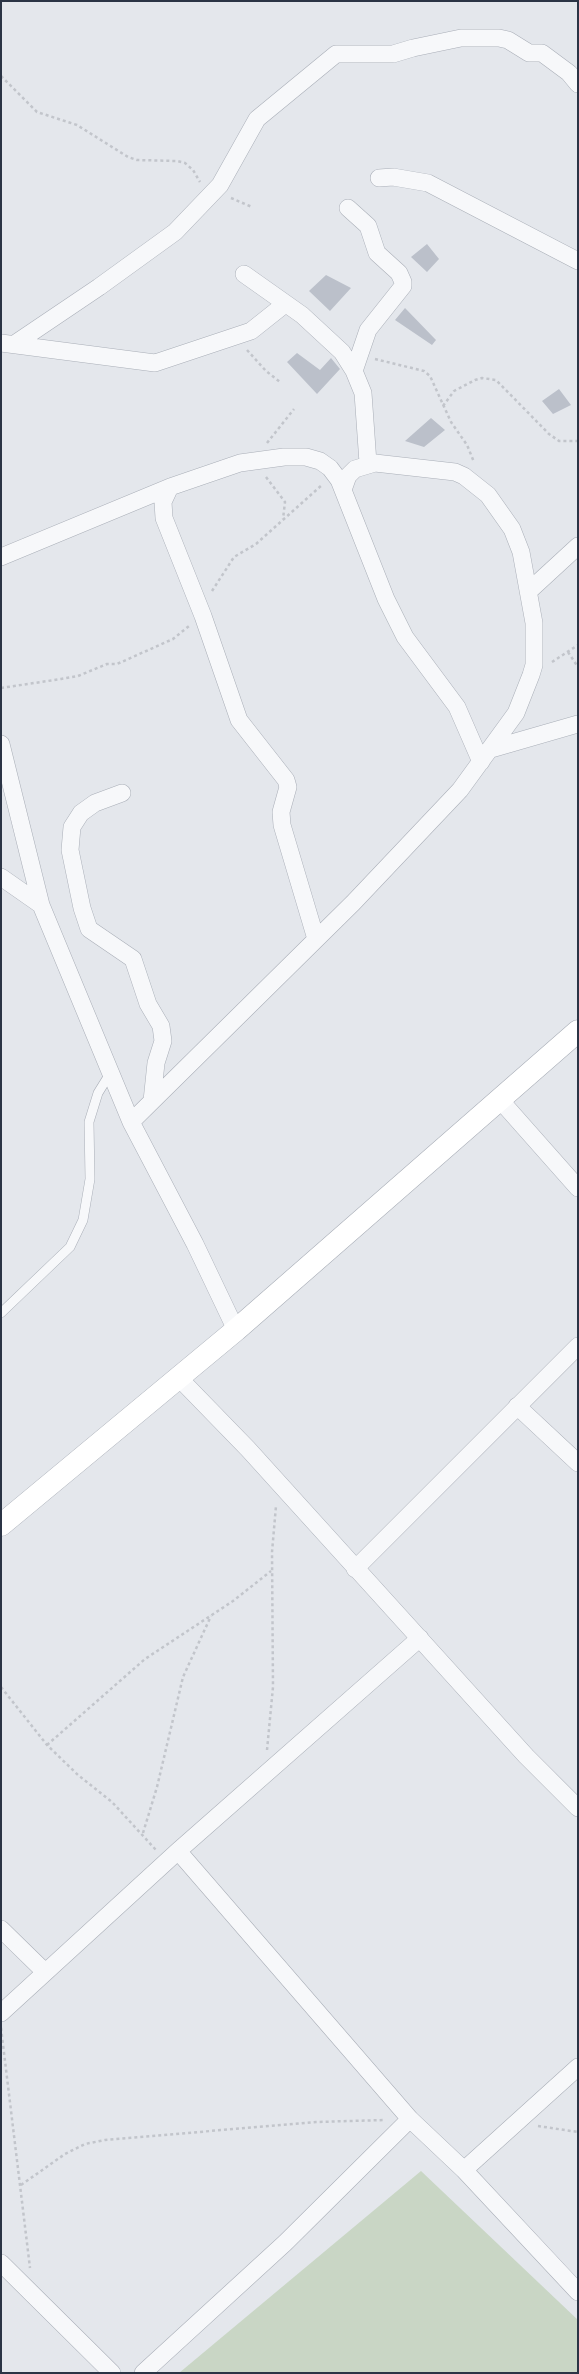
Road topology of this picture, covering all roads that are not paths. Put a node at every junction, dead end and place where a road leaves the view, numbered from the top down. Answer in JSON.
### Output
{"nodes":[{"id":1,"x":578,"y":84,"type":"edge"},
{"id":2,"x":379,"y":178,"type":"dead end"},
{"id":3,"x":348,"y":208,"type":"dead end"},
{"id":4,"x":578,"y":261,"type":"edge"},
{"id":5,"x":244,"y":274,"type":"dead end"},
{"id":6,"x":285,"y":304,"type":"junction"},
{"id":7,"x":8,"y":343,"type":"edge"},
{"id":8,"x":354,"y":371,"type":"junction"},
{"id":9,"x":368,"y":463,"type":"junction"},
{"id":10,"x":341,"y":485,"type":"junction"},
{"id":11,"x":170,"y":487,"type":"junction"},
{"id":12,"x":578,"y":546,"type":"edge"},
{"id":13,"x":1,"y":557,"type":"edge"},
{"id":14,"x":529,"y":591,"type":"junction"},
{"id":15,"x":578,"y":724,"type":"edge"},
{"id":16,"x":1,"y":744,"type":"edge"},
{"id":17,"x":491,"y":749,"type":"junction"},
{"id":18,"x":481,"y":762,"type":"junction"},
{"id":19,"x":122,"y":793,"type":"dead end"},
{"id":20,"x":1,"y":877,"type":"edge"},
{"id":21,"x":41,"y":905,"type":"junction"},
{"id":22,"x":316,"y":939,"type":"junction"},
{"id":23,"x":578,"y":1031,"type":"edge"},
{"id":24,"x":111,"y":1072,"type":"junction"},
{"id":25,"x":152,"y":1101,"type":"junction"},
{"id":26,"x":501,"y":1101,"type":"junction"},
{"id":27,"x":132,"y":1122,"type":"junction"},
{"id":28,"x":578,"y":1188,"type":"edge"},
{"id":29,"x":1,"y":1313,"type":"edge"},
{"id":30,"x":236,"y":1330,"type":"junction"},
{"id":31,"x":578,"y":1346,"type":"edge"},
{"id":32,"x":179,"y":1378,"type":"junction"},
{"id":33,"x":517,"y":1406,"type":"junction"},
{"id":34,"x":578,"y":1463,"type":"edge"},
{"id":35,"x":1,"y":1525,"type":"edge"},
{"id":36,"x":355,"y":1569,"type":"junction"},
{"id":37,"x":420,"y":1638,"type":"junction"},
{"id":38,"x":578,"y":1808,"type":"edge"},
{"id":39,"x":172,"y":1856,"type":"junction"},
{"id":40,"x":1,"y":1929,"type":"edge"},
{"id":41,"x":45,"y":1972,"type":"junction"},
{"id":42,"x":1,"y":2013,"type":"edge"},
{"id":43,"x":578,"y":2067,"type":"edge"},
{"id":44,"x":406,"y":2123,"type":"junction"},
{"id":45,"x":464,"y":2170,"type":"junction"},
{"id":46,"x":1,"y":2264,"type":"edge"},
{"id":47,"x":578,"y":2292,"type":"edge"},
{"id":48,"x":112,"y":2373,"type":"edge"},
{"id":49,"x":143,"y":2373,"type":"edge"}],
"edges":[{"from":1,"to":7,"type":"street"},
{"from":2,"to":4,"type":"street"},
{"from":3,"to":8,"type":"street"},
{"from":5,"to":6,"type":"street"},
{"from":6,"to":7,"type":"street"},
{"from":6,"to":8,"type":"street"},
{"from":8,"to":9,"type":"street"},
{"from":9,"to":10,"type":"street"},
{"from":9,"to":14,"type":"street"},
{"from":10,"to":11,"type":"street"},
{"from":10,"to":18,"type":"street"},
{"from":11,"to":13,"type":"street"},
{"from":11,"to":22,"type":"street"},
{"from":12,"to":14,"type":"street"},
{"from":14,"to":17,"type":"street"},
{"from":15,"to":17,"type":"street"},
{"from":16,"to":21,"type":"street"},
{"from":17,"to":18,"type":"street"},
{"from":18,"to":22,"type":"street"},
{"from":19,"to":25,"type":"street"},
{"from":20,"to":21,"type":"street"},
{"from":21,"to":24,"type":"street"},
{"from":22,"to":25,"type":"street"},
{"from":23,"to":26,"type":"street"},
{"from":24,"to":27,"type":"street"},
{"from":24,"to":29,"type":"lane"},
{"from":25,"to":27,"type":"street"},
{"from":26,"to":28,"type":"street"},
{"from":26,"to":30,"type":"street"},
{"from":27,"to":30,"type":"street"},
{"from":30,"to":32,"type":"street"},
{"from":31,"to":33,"type":"street"},
{"from":32,"to":35,"type":"street"},
{"from":32,"to":36,"type":"street"},
{"from":33,"to":34,"type":"street"},
{"from":33,"to":36,"type":"street"},
{"from":36,"to":37,"type":"street"},
{"from":37,"to":38,"type":"street"},
{"from":37,"to":39,"type":"street"},
{"from":39,"to":41,"type":"street"},
{"from":39,"to":44,"type":"street"},
{"from":40,"to":41,"type":"street"},
{"from":41,"to":42,"type":"street"},
{"from":43,"to":45,"type":"street"},
{"from":44,"to":45,"type":"street"},
{"from":44,"to":49,"type":"street"},
{"from":45,"to":47,"type":"street"},
{"from":46,"to":48,"type":"street"}]}
